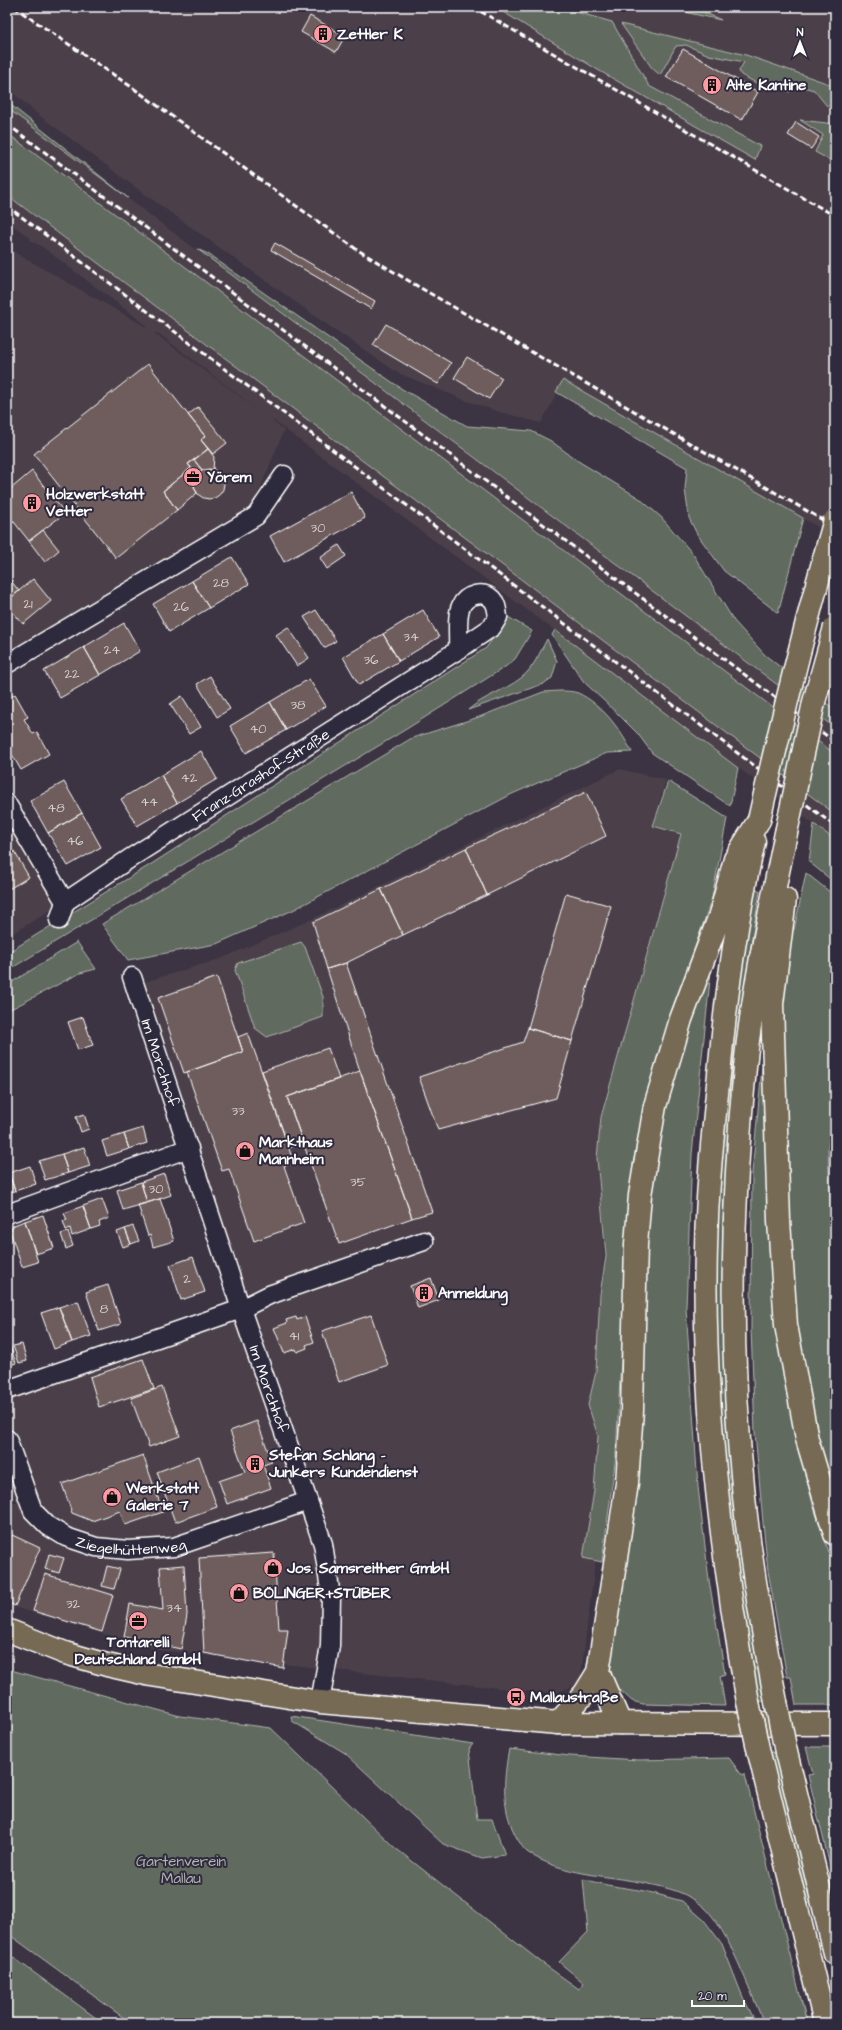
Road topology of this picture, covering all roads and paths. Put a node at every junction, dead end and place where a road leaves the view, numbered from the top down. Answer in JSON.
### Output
{"nodes":[{"id":1,"x":284,"y":475,"type":"dead end"},
{"id":2,"x":835,"y":520,"type":"edge"},
{"id":3,"x":835,"y":627,"type":"edge"},
{"id":4,"x":458,"y":650,"type":"dead end"},
{"id":5,"x":7,"y":664,"type":"edge"},
{"id":6,"x":7,"y":804,"type":"edge"},
{"id":7,"x":740,"y":870,"type":"junction"},
{"id":8,"x":779,"y":898,"type":"junction"},
{"id":9,"x":65,"y":902,"type":"junction"},
{"id":10,"x":59,"y":920,"type":"dead end"},
{"id":11,"x":132,"y":977,"type":"dead end"},
{"id":12,"x":189,"y":1148,"type":"junction"},
{"id":13,"x":7,"y":1214,"type":"edge"},
{"id":14,"x":424,"y":1241,"type":"dead end"},
{"id":15,"x":241,"y":1309,"type":"junction"},
{"id":16,"x":7,"y":1390,"type":"edge"},
{"id":17,"x":7,"y":1439,"type":"edge"},
{"id":18,"x":308,"y":1501,"type":"junction"},
{"id":19,"x":835,"y":1534,"type":"edge"},
{"id":20,"x":7,"y":1630,"type":"edge"},
{"id":21,"x":598,"y":1672,"type":"junction"},
{"id":22,"x":320,"y":1702,"type":"junction"},
{"id":23,"x":558,"y":1723,"type":"junction"},
{"id":24,"x":620,"y":1723,"type":"junction"},
{"id":25,"x":835,"y":1724,"type":"edge"},
{"id":26,"x":835,"y":1953,"type":"edge"},
{"id":27,"x":825,"y":2023,"type":"edge"}],
"edges":[{"from":1,"to":5,"type":"street"},
{"from":2,"to":7,"type":"main road","bridge":true},
{"from":3,"to":8,"type":"main road","bridge":true},
{"from":4,"to":9,"type":"street","name":"Franz-Grashof-Straße"},
{"from":6,"to":9,"type":"street"},
{"from":7,"to":21,"type":"main road"},
{"from":7,"to":27,"type":"main road","bridge":true},
{"from":8,"to":19,"type":"main road"},
{"from":8,"to":26,"type":"main road","bridge":true},
{"from":9,"to":10,"type":"street"},
{"from":11,"to":12,"type":"street","name":"Im Morchhof"},
{"from":12,"to":13,"type":"street"},
{"from":12,"to":15,"type":"street","name":"Im Morchhof"},
{"from":14,"to":15,"type":"street"},
{"from":15,"to":16,"type":"street"},
{"from":15,"to":18,"type":"street","name":"Im Morchhof"},
{"from":17,"to":18,"type":"street","name":"Ziegelhüttenweg"},
{"from":18,"to":22,"type":"street","name":"Im Morchhof"},
{"from":20,"to":22,"type":"main road"},
{"from":21,"to":23,"type":"main road"},
{"from":21,"to":24,"type":"main road"},
{"from":22,"to":23,"type":"main road"},
{"from":23,"to":24,"type":"main road"},
{"from":24,"to":25,"type":"main road"}]}
